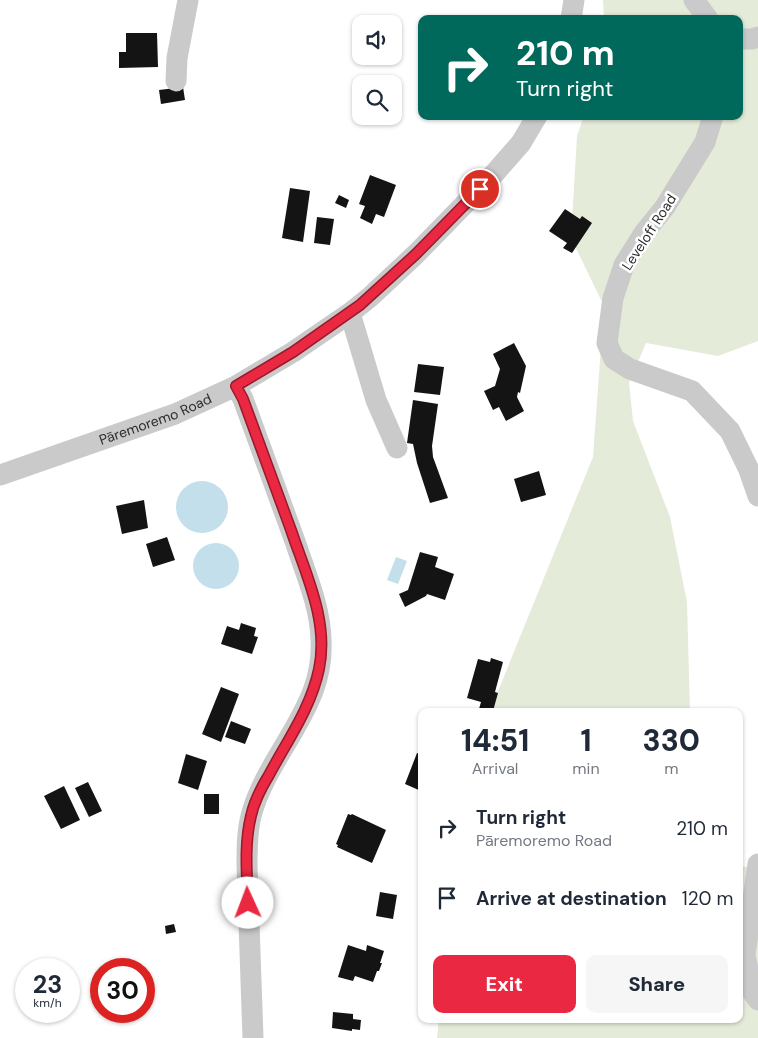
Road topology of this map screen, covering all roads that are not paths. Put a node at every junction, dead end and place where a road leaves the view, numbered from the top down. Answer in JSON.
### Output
{"nodes":[{"id":1,"x":188,"y":0,"type":"edge"},
{"id":2,"x":574,"y":0,"type":"edge"},
{"id":3,"x":694,"y":0,"type":"edge"},
{"id":4,"x":572,"y":15,"type":"edge"},
{"id":5,"x":705,"y":15,"type":"edge"},
{"id":6,"x":758,"y":37,"type":"edge"},
{"id":7,"x":743,"y":39,"type":"edge"},
{"id":8,"x":176,"y":81,"type":"dead end"},
{"id":9,"x":535,"y":120,"type":"edge"},
{"id":10,"x":712,"y":120,"type":"edge"},
{"id":11,"x":350,"y":313,"type":"junction"},
{"id":12,"x":236,"y":386,"type":"junction"},
{"id":13,"x":397,"y":448,"type":"dead end"},
{"id":14,"x":0,"y":475,"type":"edge"},
{"id":15,"x":758,"y":496,"type":"edge"},
{"id":16,"x":758,"y":864,"type":"edge"},
{"id":17,"x":758,"y":1000,"type":"edge"},
{"id":18,"x":253,"y":1038,"type":"edge"}],
"edges":[{"from":1,"to":8,"type":"street"},
{"from":2,"to":4,"type":"street"},
{"from":3,"to":5,"type":"street"},
{"from":6,"to":7,"type":"street"},
{"from":9,"to":11,"type":"street","name":"Pāremoremo Road"},
{"from":10,"to":15,"type":"street","name":"Leveloff Road"},
{"from":11,"to":12,"type":"street","name":"Pāremoremo Road"},
{"from":11,"to":13,"type":"street"},
{"from":12,"to":14,"type":"street","name":"Pāremoremo Road"},
{"from":12,"to":18,"type":"street"},
{"from":16,"to":17,"type":"street"}]}
